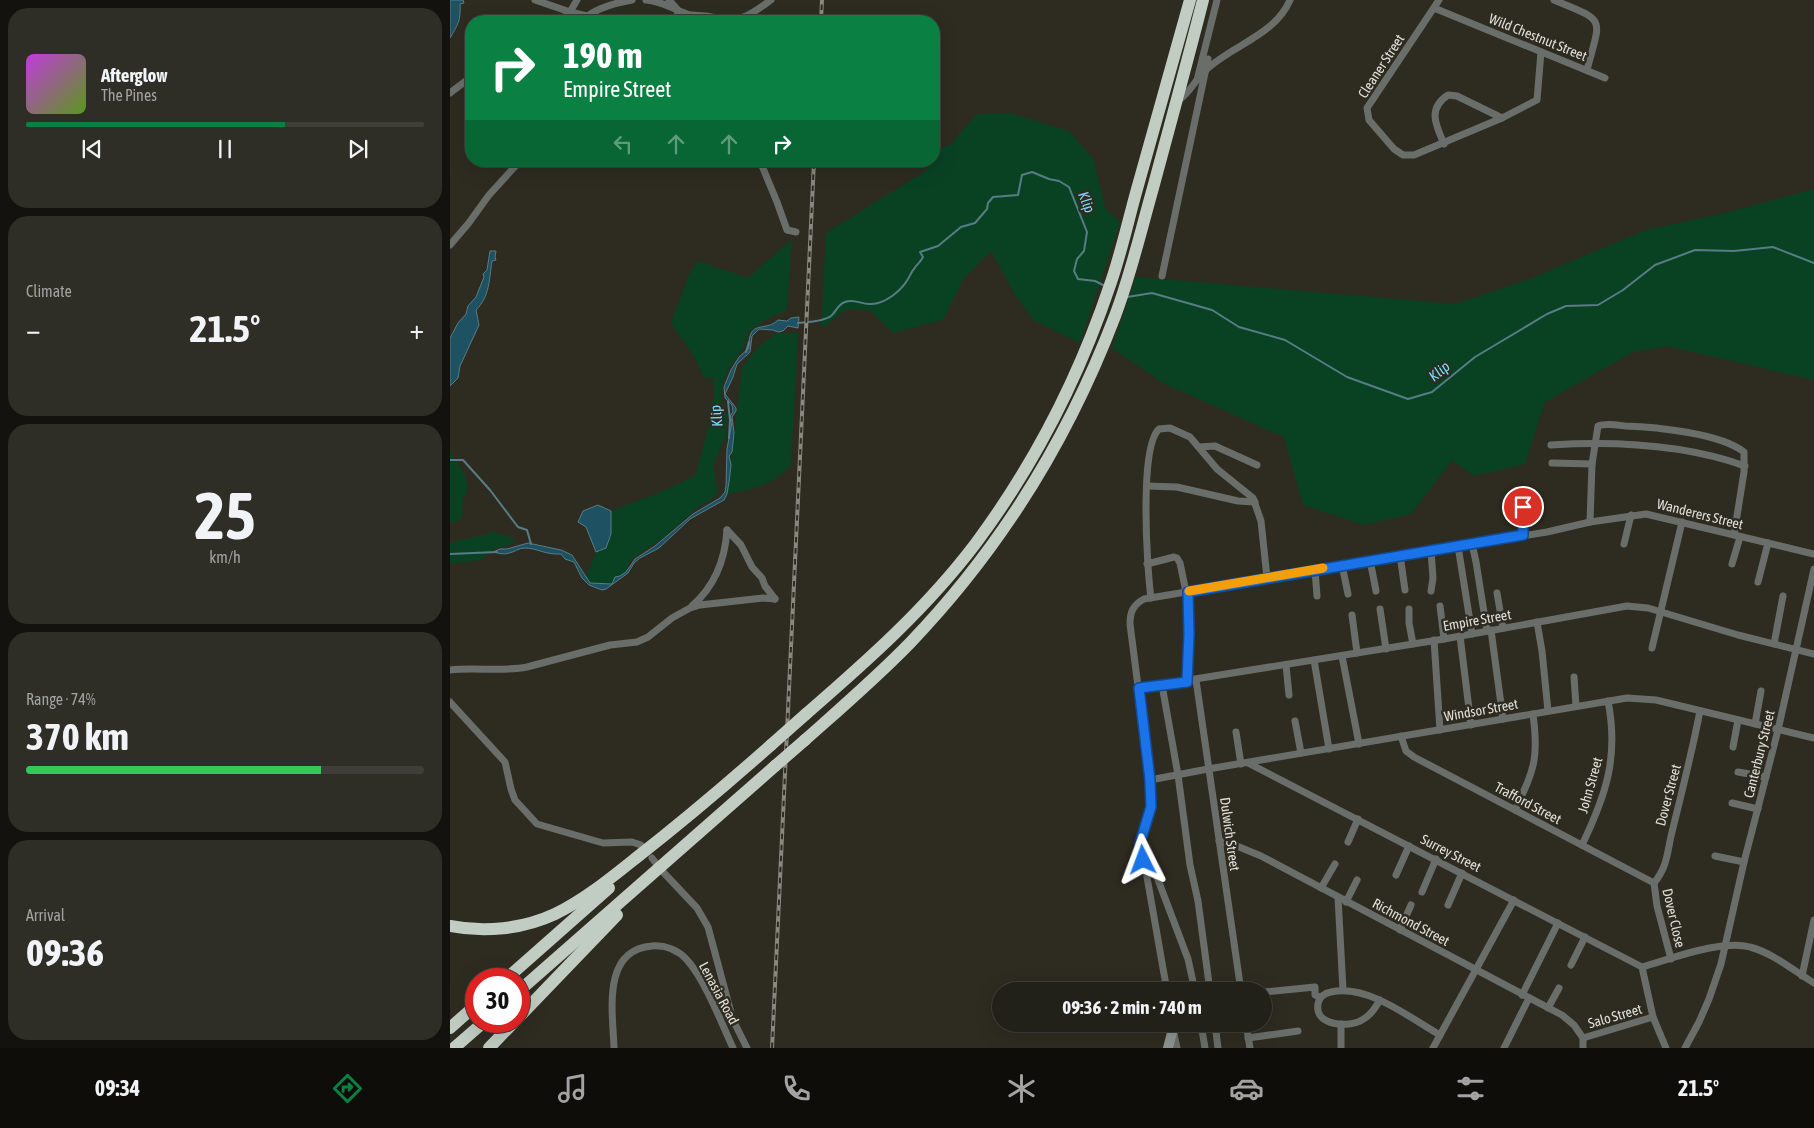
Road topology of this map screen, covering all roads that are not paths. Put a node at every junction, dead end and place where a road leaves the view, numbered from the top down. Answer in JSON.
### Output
{"nodes":[{"id":1,"x":535,"y":0,"type":"edge"},
{"id":2,"x":632,"y":0,"type":"edge"},
{"id":3,"x":646,"y":0,"type":"edge"},
{"id":4,"x":670,"y":0,"type":"edge"},
{"id":5,"x":771,"y":0,"type":"edge"},
{"id":6,"x":1190,"y":0,"type":"edge"},
{"id":7,"x":1204,"y":0,"type":"edge"},
{"id":8,"x":1217,"y":0,"type":"edge"},
{"id":9,"x":1290,"y":0,"type":"edge"},
{"id":10,"x":1440,"y":0,"type":"edge"},
{"id":11,"x":1554,"y":0,"type":"edge"},
{"id":12,"x":577,"y":3,"type":"edge"},
{"id":13,"x":1434,"y":8,"type":"junction"},
{"id":14,"x":677,"y":9,"type":"junction"},
{"id":15,"x":570,"y":15,"type":"edge"},
{"id":16,"x":572,"y":15,"type":"edge"},
{"id":17,"x":590,"y":15,"type":"edge"},
{"id":18,"x":678,"y":15,"type":"edge"},
{"id":19,"x":693,"y":15,"type":"edge"},
{"id":20,"x":750,"y":15,"type":"edge"},
{"id":21,"x":1541,"y":52,"type":"junction"},
{"id":22,"x":1208,"y":59,"type":"dead end"},
{"id":23,"x":1206,"y":70,"type":"junction"},
{"id":24,"x":1587,"y":70,"type":"junction"},
{"id":25,"x":1605,"y":78,"type":"dead end"},
{"id":26,"x":465,"y":81,"type":"edge"},
{"id":27,"x":1196,"y":83,"type":"junction"},
{"id":28,"x":450,"y":92,"type":"edge"},
{"id":29,"x":1176,"y":102,"type":"junction"},
{"id":30,"x":1502,"y":118,"type":"junction"},
{"id":31,"x":1444,"y":144,"type":"junction"},
{"id":32,"x":514,"y":167,"type":"edge"},
{"id":33,"x":762,"y":167,"type":"edge"},
{"id":34,"x":796,"y":232,"type":"dead end"},
{"id":35,"x":450,"y":245,"type":"edge"},
{"id":36,"x":1162,"y":276,"type":"dead end"},
{"id":37,"x":1595,"y":444,"type":"junction"},
{"id":38,"x":1551,"y":445,"type":"dead end"},
{"id":39,"x":1199,"y":447,"type":"junction"},
{"id":40,"x":1552,"y":463,"type":"dead end"},
{"id":41,"x":1592,"y":464,"type":"junction"},
{"id":42,"x":1258,"y":465,"type":"dead end"},
{"id":43,"x":1745,"y":466,"type":"junction"},
{"id":44,"x":1147,"y":486,"type":"junction"},
{"id":45,"x":1523,"y":492,"type":"dead end"},
{"id":46,"x":1255,"y":502,"type":"junction"},
{"id":47,"x":1631,"y":515,"type":"junction"},
{"id":48,"x":1590,"y":522,"type":"junction"},
{"id":49,"x":1682,"y":522,"type":"junction"},
{"id":50,"x":1523,"y":535,"type":"junction"},
{"id":51,"x":1737,"y":536,"type":"junction"},
{"id":52,"x":1768,"y":543,"type":"junction"},
{"id":53,"x":1472,"y":544,"type":"junction"},
{"id":54,"x":1624,"y":544,"type":"dead end"},
{"id":55,"x":1458,"y":546,"type":"junction"},
{"id":56,"x":1431,"y":550,"type":"junction"},
{"id":57,"x":1814,"y":554,"type":"edge"},
{"id":58,"x":1400,"y":555,"type":"junction"},
{"id":59,"x":1370,"y":560,"type":"junction"},
{"id":60,"x":1147,"y":564,"type":"junction"},
{"id":61,"x":1732,"y":564,"type":"dead end"},
{"id":62,"x":1342,"y":565,"type":"junction"},
{"id":63,"x":1814,"y":569,"type":"edge"},
{"id":64,"x":1314,"y":570,"type":"junction"},
{"id":65,"x":1267,"y":578,"type":"junction"},
{"id":66,"x":1758,"y":582,"type":"dead end"},
{"id":67,"x":1405,"y":590,"type":"dead end"},
{"id":68,"x":1376,"y":591,"type":"dead end"},
{"id":69,"x":1431,"y":591,"type":"dead end"},
{"id":70,"x":1187,"y":592,"type":"junction"},
{"id":71,"x":1497,"y":593,"type":"dead end"},
{"id":72,"x":1348,"y":594,"type":"dead end"},
{"id":73,"x":1317,"y":596,"type":"dead end"},
{"id":74,"x":1783,"y":596,"type":"dead end"},
{"id":75,"x":1151,"y":598,"type":"junction"},
{"id":76,"x":1440,"y":606,"type":"dead end"},
{"id":77,"x":690,"y":608,"type":"junction"},
{"id":78,"x":1409,"y":608,"type":"dead end"},
{"id":79,"x":1380,"y":610,"type":"dead end"},
{"id":80,"x":1659,"y":612,"type":"junction"},
{"id":81,"x":1352,"y":615,"type":"dead end"},
{"id":82,"x":1537,"y":622,"type":"junction"},
{"id":83,"x":1504,"y":628,"type":"junction"},
{"id":84,"x":1489,"y":631,"type":"junction"},
{"id":85,"x":1472,"y":634,"type":"junction"},
{"id":86,"x":1460,"y":636,"type":"junction"},
{"id":87,"x":1444,"y":639,"type":"junction"},
{"id":88,"x":1434,"y":640,"type":"junction"},
{"id":89,"x":1413,"y":644,"type":"junction"},
{"id":90,"x":1774,"y":644,"type":"junction"},
{"id":91,"x":1386,"y":648,"type":"junction"},
{"id":92,"x":1652,"y":648,"type":"dead end"},
{"id":93,"x":1795,"y":650,"type":"junction"},
{"id":94,"x":1357,"y":653,"type":"junction"},
{"id":95,"x":1814,"y":654,"type":"edge"},
{"id":96,"x":1342,"y":656,"type":"junction"},
{"id":97,"x":1314,"y":660,"type":"junction"},
{"id":98,"x":1286,"y":665,"type":"junction"},
{"id":99,"x":450,"y":670,"type":"edge"},
{"id":100,"x":1574,"y":677,"type":"dead end"},
{"id":101,"x":1196,"y":680,"type":"junction"},
{"id":102,"x":1187,"y":682,"type":"junction"},
{"id":103,"x":1162,"y":685,"type":"junction"},
{"id":104,"x":1139,"y":688,"type":"junction"},
{"id":105,"x":1761,"y":691,"type":"dead end"},
{"id":106,"x":1289,"y":696,"type":"dead end"},
{"id":107,"x":1608,"y":700,"type":"junction"},
{"id":108,"x":450,"y":702,"type":"edge"},
{"id":109,"x":1576,"y":706,"type":"junction"},
{"id":110,"x":1548,"y":711,"type":"junction"},
{"id":111,"x":1700,"y":711,"type":"junction"},
{"id":112,"x":1533,"y":714,"type":"junction"},
{"id":113,"x":1502,"y":720,"type":"junction"},
{"id":114,"x":1738,"y":720,"type":"junction"},
{"id":115,"x":1295,"y":721,"type":"dead end"},
{"id":116,"x":1755,"y":724,"type":"junction"},
{"id":117,"x":1471,"y":725,"type":"junction"},
{"id":118,"x":1440,"y":730,"type":"junction"},
{"id":119,"x":1778,"y":730,"type":"junction"},
{"id":120,"x":1236,"y":732,"type":"dead end"},
{"id":121,"x":1401,"y":736,"type":"junction"},
{"id":122,"x":1814,"y":738,"type":"edge"},
{"id":123,"x":1358,"y":744,"type":"junction"},
{"id":124,"x":1733,"y":747,"type":"dead end"},
{"id":125,"x":1329,"y":749,"type":"junction"},
{"id":126,"x":1301,"y":753,"type":"junction"},
{"id":127,"x":1244,"y":763,"type":"junction"},
{"id":128,"x":1208,"y":769,"type":"junction"},
{"id":129,"x":1738,"y":772,"type":"dead end"},
{"id":130,"x":1178,"y":775,"type":"junction"},
{"id":131,"x":1766,"y":777,"type":"junction"},
{"id":132,"x":1150,"y":780,"type":"junction"},
{"id":133,"x":1732,"y":804,"type":"dead end"},
{"id":134,"x":1758,"y":809,"type":"junction"},
{"id":135,"x":1515,"y":810,"type":"junction"},
{"id":136,"x":687,"y":818,"type":"junction"},
{"id":137,"x":1358,"y":819,"type":"junction"},
{"id":138,"x":694,"y":837,"type":"junction"},
{"id":139,"x":1141,"y":838,"type":"junction"},
{"id":140,"x":1219,"y":841,"type":"junction"},
{"id":141,"x":1348,"y":842,"type":"dead end"},
{"id":142,"x":641,"y":845,"type":"dead end"},
{"id":143,"x":1582,"y":845,"type":"junction"},
{"id":144,"x":1409,"y":846,"type":"junction"},
{"id":145,"x":1715,"y":856,"type":"dead end"},
{"id":146,"x":1436,"y":859,"type":"junction"},
{"id":147,"x":1744,"y":862,"type":"junction"},
{"id":148,"x":1335,"y":864,"type":"dead end"},
{"id":149,"x":664,"y":873,"type":"dead end"},
{"id":150,"x":1462,"y":873,"type":"junction"},
{"id":151,"x":1396,"y":875,"type":"dead end"},
{"id":152,"x":1357,"y":880,"type":"dead end"},
{"id":153,"x":1654,"y":883,"type":"junction"},
{"id":154,"x":1321,"y":888,"type":"junction"},
{"id":155,"x":1422,"y":892,"type":"dead end"},
{"id":156,"x":1338,"y":898,"type":"junction"},
{"id":157,"x":1514,"y":900,"type":"junction"},
{"id":158,"x":1346,"y":902,"type":"junction"},
{"id":159,"x":1411,"y":905,"type":"dead end"},
{"id":160,"x":1448,"y":905,"type":"dead end"},
{"id":161,"x":1814,"y":920,"type":"edge"},
{"id":162,"x":1558,"y":923,"type":"junction"},
{"id":163,"x":450,"y":926,"type":"edge"},
{"id":164,"x":1400,"y":930,"type":"junction"},
{"id":165,"x":1586,"y":937,"type":"junction"},
{"id":166,"x":1725,"y":945,"type":"junction"},
{"id":167,"x":1810,"y":955,"type":"edge"},
{"id":168,"x":1671,"y":959,"type":"junction"},
{"id":169,"x":1571,"y":965,"type":"dead end"},
{"id":170,"x":1642,"y":967,"type":"junction"},
{"id":171,"x":518,"y":968,"type":"edge"},
{"id":172,"x":1476,"y":970,"type":"junction"},
{"id":173,"x":1802,"y":976,"type":"junction"},
{"id":174,"x":530,"y":981,"type":"edge"},
{"id":175,"x":1165,"y":982,"type":"edge"},
{"id":176,"x":1193,"y":982,"type":"edge"},
{"id":177,"x":1209,"y":982,"type":"edge"},
{"id":178,"x":1240,"y":982,"type":"edge"},
{"id":179,"x":1814,"y":983,"type":"edge"},
{"id":180,"x":1559,"y":988,"type":"dead end"},
{"id":181,"x":1342,"y":990,"type":"junction"},
{"id":182,"x":1272,"y":991,"type":"edge"},
{"id":183,"x":1526,"y":996,"type":"junction"},
{"id":184,"x":1320,"y":997,"type":"junction"},
{"id":185,"x":1380,"y":1000,"type":"junction"},
{"id":186,"x":530,"y":1006,"type":"edge"},
{"id":187,"x":1548,"y":1008,"type":"junction"},
{"id":188,"x":465,"y":1015,"type":"edge"},
{"id":189,"x":1653,"y":1017,"type":"junction"},
{"id":190,"x":1341,"y":1024,"type":"junction"},
{"id":191,"x":450,"y":1028,"type":"edge"},
{"id":192,"x":1298,"y":1031,"type":"dead end"},
{"id":193,"x":1171,"y":1032,"type":"edge"},
{"id":194,"x":1173,"y":1032,"type":"edge"},
{"id":195,"x":1202,"y":1032,"type":"edge"},
{"id":196,"x":1215,"y":1032,"type":"edge"},
{"id":197,"x":1247,"y":1032,"type":"edge"},
{"id":198,"x":471,"y":1033,"type":"edge"},
{"id":199,"x":503,"y":1033,"type":"edge"},
{"id":200,"x":1440,"y":1035,"type":"junction"},
{"id":201,"x":1248,"y":1038,"type":"junction"},
{"id":202,"x":1583,"y":1038,"type":"junction"},
{"id":203,"x":1341,"y":1047,"type":"edge"},
{"id":204,"x":454,"y":1048,"type":"edge"},
{"id":205,"x":489,"y":1048,"type":"edge"},
{"id":206,"x":614,"y":1048,"type":"edge"},
{"id":207,"x":733,"y":1048,"type":"edge"},
{"id":208,"x":747,"y":1048,"type":"edge"},
{"id":209,"x":1168,"y":1048,"type":"edge"},
{"id":210,"x":1177,"y":1048,"type":"edge"},
{"id":211,"x":1205,"y":1048,"type":"edge"},
{"id":212,"x":1218,"y":1048,"type":"edge"},
{"id":213,"x":1250,"y":1048,"type":"edge"},
{"id":214,"x":1433,"y":1048,"type":"edge"},
{"id":215,"x":1504,"y":1048,"type":"edge"},
{"id":216,"x":1583,"y":1048,"type":"edge"},
{"id":217,"x":1666,"y":1048,"type":"edge"},
{"id":218,"x":1685,"y":1048,"type":"edge"}],
"edges":[{"from":1,"to":15,"type":"street"},
{"from":2,"to":17,"type":"street"},
{"from":3,"to":14,"type":"street"},
{"from":4,"to":14,"type":"street"},
{"from":5,"to":20,"type":"street"},
{"from":6,"to":136,"type":"highway","bridge":true},
{"from":7,"to":29,"type":"highway"},
{"from":8,"to":27,"type":"street"},
{"from":9,"to":23,"type":"street"},
{"from":10,"to":13,"type":"street","name":"Cleaner Street"},
{"from":11,"to":24,"type":"street"},
{"from":12,"to":16,"type":"street"},
{"from":13,"to":21,"type":"street","name":"Wild Chestnut Street"},
{"from":13,"to":31,"type":"street","name":"Cleaner Street"},
{"from":14,"to":18,"type":"street"},
{"from":14,"to":19,"type":"street"},
{"from":21,"to":24,"type":"street","name":"Wild Chestnut Street"},
{"from":21,"to":30,"type":"street","name":"Cleaner Street"},
{"from":22,"to":23,"type":"street"},
{"from":23,"to":27,"type":"street"},
{"from":23,"to":36,"type":"street"},
{"from":24,"to":25,"type":"street","name":"Wild Chestnut Street"},
{"from":26,"to":28,"type":"street"},
{"from":27,"to":29,"type":"street"},
{"from":29,"to":138,"type":"highway","bridge":true},
{"from":30,"to":31,"type":"street","name":"Cleaner Street"},
{"from":30,"to":31,"type":"street"},
{"from":32,"to":35,"type":"street"},
{"from":33,"to":34,"type":"street"},
{"from":37,"to":38,"type":"street"},
{"from":37,"to":41,"type":"street"},
{"from":37,"to":43,"type":"street"},
{"from":37,"to":43,"type":"street"},
{"from":39,"to":42,"type":"street"},
{"from":39,"to":44,"type":"street"},
{"from":39,"to":46,"type":"street"},
{"from":40,"to":41,"type":"street"},
{"from":41,"to":48,"type":"street"},
{"from":43,"to":51,"type":"street"},
{"from":44,"to":46,"type":"street"},
{"from":44,"to":60,"type":"street"},
{"from":45,"to":50,"type":"street"},
{"from":46,"to":65,"type":"street"},
{"from":47,"to":48,"type":"street","name":"Wanderers Street"},
{"from":47,"to":49,"type":"street","name":"Wanderers Street"},
{"from":47,"to":54,"type":"street"},
{"from":48,"to":50,"type":"street","name":"Wanderers Street"},
{"from":49,"to":51,"type":"street","name":"Wanderers Street"},
{"from":49,"to":80,"type":"street"},
{"from":50,"to":53,"type":"street","name":"Wanderers Street"},
{"from":51,"to":52,"type":"street","name":"Wanderers Street"},
{"from":51,"to":61,"type":"street"},
{"from":52,"to":57,"type":"street","name":"Wanderers Street"},
{"from":52,"to":66,"type":"street"},
{"from":53,"to":55,"type":"street","name":"Wanderers Street"},
{"from":53,"to":84,"type":"street"},
{"from":55,"to":56,"type":"street","name":"Wanderers Street"},
{"from":55,"to":85,"type":"street"},
{"from":56,"to":58,"type":"street","name":"Wanderers Street"},
{"from":56,"to":69,"type":"street"},
{"from":58,"to":59,"type":"street","name":"Wanderers Street"},
{"from":58,"to":67,"type":"street"},
{"from":59,"to":62,"type":"street","name":"Wanderers Street"},
{"from":59,"to":68,"type":"street"},
{"from":60,"to":70,"type":"street"},
{"from":60,"to":75,"type":"street"},
{"from":62,"to":64,"type":"street","name":"Wanderers Street"},
{"from":62,"to":72,"type":"street"},
{"from":63,"to":93,"type":"street","name":"Canterbury Street"},
{"from":64,"to":65,"type":"street","name":"Wanderers Street"},
{"from":64,"to":73,"type":"street"},
{"from":65,"to":70,"type":"street","name":"Wanderers Street"},
{"from":70,"to":75,"type":"street","name":"Wanderers Street"},
{"from":70,"to":102,"type":"street"},
{"from":71,"to":83,"type":"street"},
{"from":74,"to":90,"type":"street"},
{"from":75,"to":104,"type":"street","name":"Wanderers Street"},
{"from":76,"to":87,"type":"street"},
{"from":77,"to":77,"type":"street"},
{"from":77,"to":99,"type":"street"},
{"from":78,"to":89,"type":"street"},
{"from":79,"to":91,"type":"street"},
{"from":80,"to":82,"type":"street","name":"Empire Street"},
{"from":80,"to":90,"type":"street","name":"Empire Street"},
{"from":80,"to":92,"type":"street"},
{"from":81,"to":94,"type":"street"},
{"from":82,"to":83,"type":"street","name":"Empire Street"},
{"from":82,"to":110,"type":"street"},
{"from":83,"to":84,"type":"street","name":"Empire Street"},
{"from":84,"to":85,"type":"street","name":"Empire Street"},
{"from":84,"to":113,"type":"street"},
{"from":85,"to":86,"type":"street","name":"Empire Street"},
{"from":86,"to":87,"type":"street","name":"Empire Street"},
{"from":86,"to":117,"type":"street"},
{"from":87,"to":88,"type":"street","name":"Empire Street"},
{"from":88,"to":89,"type":"street","name":"Empire Street"},
{"from":88,"to":118,"type":"street"},
{"from":89,"to":91,"type":"street","name":"Empire Street"},
{"from":90,"to":93,"type":"street","name":"Empire Street"},
{"from":91,"to":94,"type":"street","name":"Empire Street"},
{"from":93,"to":95,"type":"street","name":"Empire Street"},
{"from":93,"to":119,"type":"street","name":"Canterbury Street"},
{"from":94,"to":96,"type":"street","name":"Empire Street"},
{"from":96,"to":97,"type":"street","name":"Empire Street"},
{"from":96,"to":123,"type":"street"},
{"from":97,"to":98,"type":"street","name":"Empire Street"},
{"from":97,"to":125,"type":"street"},
{"from":98,"to":101,"type":"street","name":"Empire Street"},
{"from":98,"to":106,"type":"street"},
{"from":100,"to":109,"type":"street"},
{"from":101,"to":102,"type":"street","name":"Empire Street"},
{"from":101,"to":128,"type":"street","name":"Dulwich Street"},
{"from":102,"to":103,"type":"street","name":"Empire Street"},
{"from":103,"to":104,"type":"street","name":"Empire Street"},
{"from":103,"to":130,"type":"street"},
{"from":104,"to":132,"type":"street","name":"Wanderers Street"},
{"from":105,"to":116,"type":"street"},
{"from":107,"to":109,"type":"street","name":"Windsor Street"},
{"from":107,"to":111,"type":"street","name":"Windsor Street"},
{"from":107,"to":143,"type":"street","name":"John Street"},
{"from":108,"to":142,"type":"street"},
{"from":109,"to":110,"type":"street","name":"Windsor Street"},
{"from":110,"to":112,"type":"street","name":"Windsor Street"},
{"from":111,"to":114,"type":"street","name":"Windsor Street"},
{"from":111,"to":153,"type":"street","name":"Dover Street"},
{"from":112,"to":113,"type":"street","name":"Windsor Street"},
{"from":112,"to":135,"type":"street"},
{"from":113,"to":117,"type":"street","name":"Windsor Street"},
{"from":114,"to":116,"type":"street","name":"Windsor Street"},
{"from":114,"to":124,"type":"street"},
{"from":115,"to":126,"type":"street"},
{"from":116,"to":119,"type":"street","name":"Windsor Street"},
{"from":117,"to":118,"type":"street","name":"Windsor Street"},
{"from":118,"to":121,"type":"street","name":"Windsor Street"},
{"from":119,"to":122,"type":"street","name":"Windsor Street"},
{"from":119,"to":131,"type":"street","name":"Canterbury Street"},
{"from":120,"to":127,"type":"street"},
{"from":121,"to":123,"type":"street","name":"Windsor Street"},
{"from":121,"to":135,"type":"street","name":"Trafford Street"},
{"from":123,"to":125,"type":"street","name":"Windsor Street"},
{"from":125,"to":126,"type":"street","name":"Windsor Street"},
{"from":126,"to":127,"type":"street","name":"Windsor Street"},
{"from":127,"to":128,"type":"street","name":"Windsor Street"},
{"from":127,"to":137,"type":"street","name":"Surrey Street"},
{"from":128,"to":130,"type":"street","name":"Windsor Street"},
{"from":128,"to":140,"type":"street","name":"Dulwich Street"},
{"from":129,"to":131,"type":"street"},
{"from":130,"to":132,"type":"street","name":"Windsor Street"},
{"from":130,"to":177,"type":"street"},
{"from":131,"to":134,"type":"street","name":"Canterbury Street"},
{"from":132,"to":139,"type":"street","name":"Wanderers Street"},
{"from":133,"to":134,"type":"street"},
{"from":134,"to":147,"type":"street","name":"Canterbury Street"},
{"from":135,"to":143,"type":"street","name":"Trafford Street"},
{"from":136,"to":163,"type":"highway"},
{"from":136,"to":171,"type":"highway"},
{"from":137,"to":141,"type":"street"},
{"from":137,"to":144,"type":"street","name":"Surrey Street"},
{"from":138,"to":174,"type":"highway"},
{"from":138,"to":186,"type":"highway"},
{"from":139,"to":175,"type":"street"},
{"from":139,"to":176,"type":"street"},
{"from":140,"to":154,"type":"street","name":"Richmond Street"},
{"from":140,"to":178,"type":"street","name":"Dulwich Street"},
{"from":143,"to":153,"type":"street","name":"Trafford Street"},
{"from":144,"to":146,"type":"street","name":"Surrey Street"},
{"from":144,"to":151,"type":"street"},
{"from":145,"to":147,"type":"street"},
{"from":146,"to":150,"type":"street","name":"Surrey Street"},
{"from":146,"to":155,"type":"street"},
{"from":147,"to":166,"type":"street","name":"Canterbury Street"},
{"from":148,"to":154,"type":"street"},
{"from":149,"to":208,"type":"street"},
{"from":150,"to":157,"type":"street","name":"Surrey Street"},
{"from":150,"to":160,"type":"street"},
{"from":152,"to":158,"type":"street"},
{"from":153,"to":168,"type":"street","name":"Dover Close"},
{"from":154,"to":156,"type":"street","name":"Richmond Street"},
{"from":156,"to":158,"type":"street","name":"Richmond Street"},
{"from":156,"to":181,"type":"street"},
{"from":157,"to":162,"type":"street","name":"Surrey Street"},
{"from":157,"to":172,"type":"street"},
{"from":158,"to":164,"type":"street","name":"Richmond Street"},
{"from":159,"to":164,"type":"street"},
{"from":161,"to":167,"type":"street"},
{"from":162,"to":165,"type":"street","name":"Surrey Street"},
{"from":162,"to":183,"type":"street"},
{"from":164,"to":172,"type":"street","name":"Richmond Street"},
{"from":165,"to":169,"type":"street"},
{"from":165,"to":170,"type":"street","name":"Surrey Street"},
{"from":166,"to":168,"type":"street"},
{"from":166,"to":173,"type":"street"},
{"from":166,"to":218,"type":"street","name":"Canterbury Street"},
{"from":167,"to":173,"type":"street"},
{"from":168,"to":170,"type":"street"},
{"from":170,"to":189,"type":"street"},
{"from":172,"to":183,"type":"street","name":"Richmond Street"},
{"from":172,"to":200,"type":"street"},
{"from":173,"to":179,"type":"street"},
{"from":180,"to":187,"type":"street"},
{"from":181,"to":184,"type":"street"},
{"from":181,"to":185,"type":"street"},
{"from":182,"to":184,"type":"street"},
{"from":183,"to":187,"type":"street","name":"Richmond Street"},
{"from":183,"to":215,"type":"street"},
{"from":184,"to":190,"type":"street"},
{"from":185,"to":190,"type":"street"},
{"from":185,"to":200,"type":"street"},
{"from":187,"to":202,"type":"street","name":"Richmond Street"},
{"from":188,"to":191,"type":"highway"},
{"from":189,"to":202,"type":"street","name":"Salo Street"},
{"from":189,"to":217,"type":"street"},
{"from":190,"to":203,"type":"street"},
{"from":192,"to":201,"type":"street"},
{"from":193,"to":209,"type":"main road"},
{"from":194,"to":210,"type":"street"},
{"from":195,"to":211,"type":"street"},
{"from":196,"to":212,"type":"street"},
{"from":197,"to":201,"type":"street"},
{"from":198,"to":204,"type":"highway"},
{"from":199,"to":205,"type":"highway"},
{"from":200,"to":214,"type":"street"},
{"from":201,"to":213,"type":"street"},
{"from":202,"to":216,"type":"street"},
{"from":206,"to":207,"type":"street","name":"Lenasia Road"}]}
